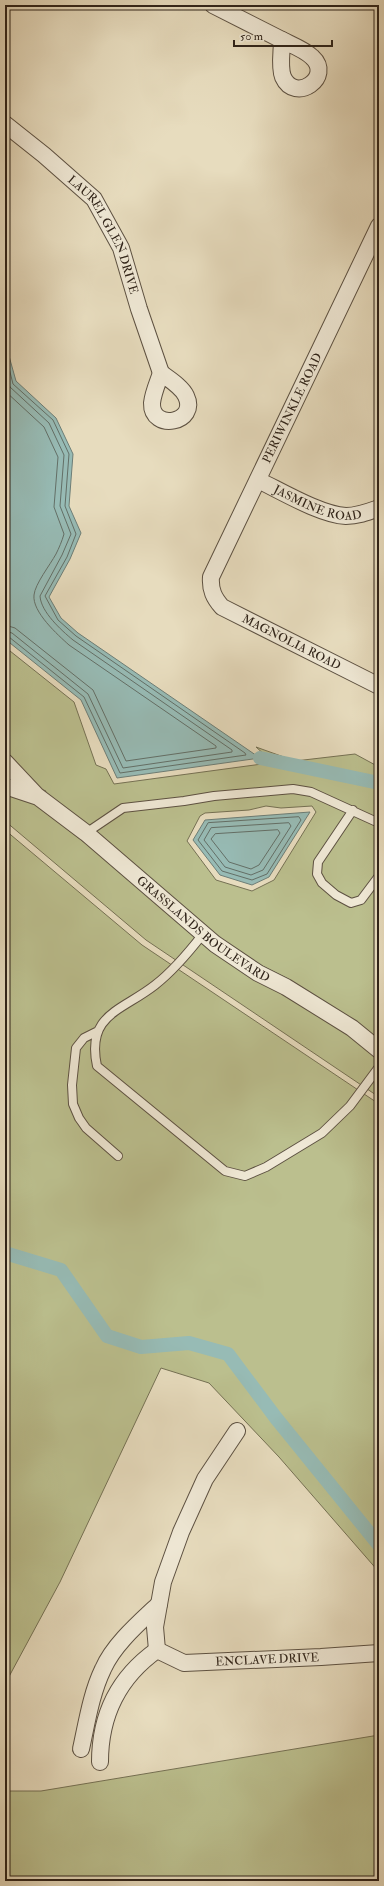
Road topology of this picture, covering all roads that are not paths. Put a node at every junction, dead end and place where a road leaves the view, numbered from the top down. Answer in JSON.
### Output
{"nodes":[{"id":1,"x":213,"y":5,"type":"edge"},
{"id":2,"x":282,"y":40,"type":"dead end"},
{"id":3,"x":5,"y":124,"type":"edge"},
{"id":4,"x":379,"y":226,"type":"edge"},
{"id":5,"x":161,"y":373,"type":"dead end"},
{"id":6,"x":258,"y":480,"type":"junction"},
{"id":7,"x":379,"y":508,"type":"edge"},
{"id":8,"x":212,"y":591,"type":"joint"},
{"id":9,"x":379,"y":686,"type":"edge"},
{"id":10,"x":5,"y":762,"type":"edge"},
{"id":11,"x":5,"y":786,"type":"edge"},
{"id":12,"x":37,"y":796,"type":"junction"},
{"id":13,"x":353,"y":810,"type":"junction"},
{"id":14,"x":379,"y":823,"type":"edge"},
{"id":15,"x":86,"y":833,"type":"junction"},
{"id":16,"x":379,"y":876,"type":"edge"},
{"id":17,"x":203,"y":934,"type":"junction"},
{"id":18,"x":96,"y":1032,"type":"junction"},
{"id":19,"x":379,"y":1050,"type":"edge"},
{"id":20,"x":379,"y":1067,"type":"edge"},
{"id":21,"x":118,"y":1156,"type":"dead end"},
{"id":22,"x":237,"y":1431,"type":"dead end"},
{"id":23,"x":159,"y":1604,"type":"junction"},
{"id":24,"x":157,"y":1650,"type":"junction"},
{"id":25,"x":379,"y":1652,"type":"edge"},
{"id":26,"x":81,"y":1749,"type":"dead end"},
{"id":27,"x":100,"y":1762,"type":"dead end"}],
"edges":[{"from":1,"to":2,"type":"street"},
{"from":3,"to":5,"type":"street","name":"LAUREL GLEN DRIVE"},
{"from":4,"to":6,"type":"street","name":"PERIWINKLE ROAD"},
{"from":6,"to":7,"type":"street","name":"JASMINE ROAD"},
{"from":6,"to":8,"type":"street","name":"PERIWINKLE ROAD"},
{"from":8,"to":9,"type":"street","name":"MAGNOLIA ROAD"},
{"from":10,"to":12,"type":"street","name":"GRASSLANDS BOULEVARD"},
{"from":11,"to":12,"type":"street","name":"GRASSLANDS BOULEVARD"},
{"from":12,"to":15,"type":"street","name":"GRASSLANDS BOULEVARD"},
{"from":13,"to":14,"type":"lane"},
{"from":13,"to":15,"type":"lane"},
{"from":13,"to":16,"type":"lane"},
{"from":15,"to":17,"type":"street","name":"GRASSLANDS BOULEVARD"},
{"from":17,"to":18,"type":"lane"},
{"from":17,"to":19,"type":"street","name":"GRASSLANDS BOULEVARD"},
{"from":18,"to":20,"type":"lane"},
{"from":18,"to":21,"type":"lane"},
{"from":22,"to":23,"type":"street"},
{"from":23,"to":24,"type":"street"},
{"from":23,"to":26,"type":"street"},
{"from":24,"to":25,"type":"street","name":"ENCLAVE DRIVE"},
{"from":24,"to":27,"type":"street"}]}
